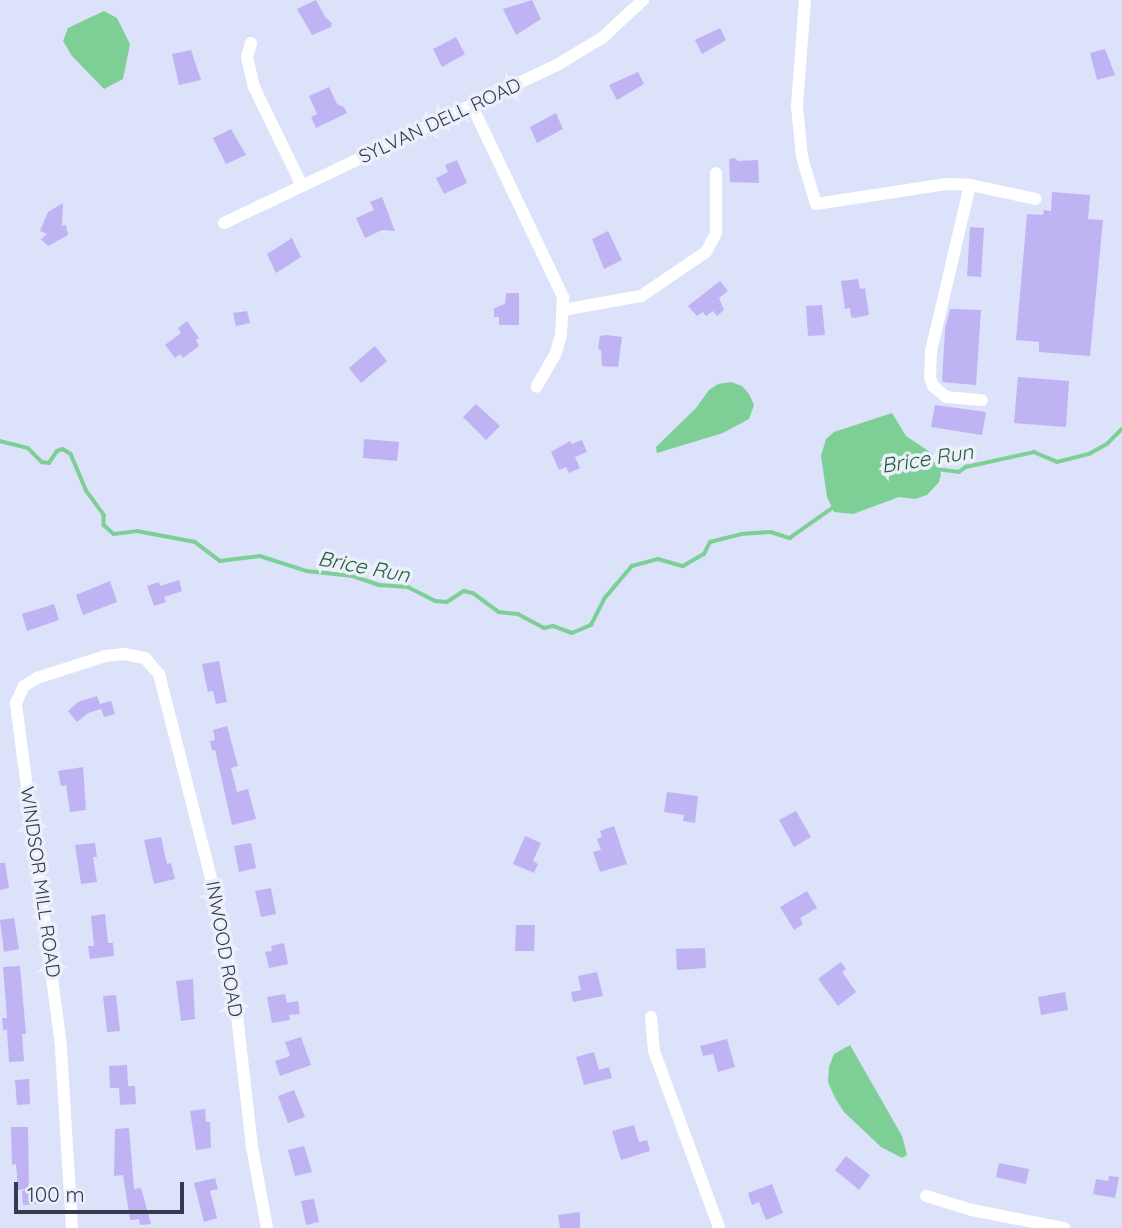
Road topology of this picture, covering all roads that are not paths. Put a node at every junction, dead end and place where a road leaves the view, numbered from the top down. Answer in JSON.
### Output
{"nodes":[{"id":1,"x":643,"y":0,"type":"edge"},
{"id":2,"x":805,"y":0,"type":"edge"},
{"id":3,"x":251,"y":43,"type":"dead end"},
{"id":4,"x":472,"y":106,"type":"junction"},
{"id":5,"x":716,"y":173,"type":"dead end"},
{"id":6,"x":970,"y":185,"type":"junction"},
{"id":7,"x":302,"y":186,"type":"junction"},
{"id":8,"x":1036,"y":199,"type":"dead end"},
{"id":9,"x":224,"y":223,"type":"dead end"},
{"id":10,"x":563,"y":310,"type":"junction"},
{"id":11,"x":536,"y":387,"type":"dead end"},
{"id":12,"x":982,"y":400,"type":"dead end"},
{"id":13,"x":159,"y":674,"type":"joint"},
{"id":14,"x":651,"y":1017,"type":"dead end"},
{"id":15,"x":926,"y":1196,"type":"dead end"},
{"id":16,"x":72,"y":1228,"type":"edge"},
{"id":17,"x":267,"y":1228,"type":"edge"},
{"id":18,"x":719,"y":1228,"type":"edge"},
{"id":19,"x":1064,"y":1228,"type":"edge"}],
"edges":[{"from":1,"to":4,"type":"street","name":"SYLVAN DELL ROAD"},
{"from":2,"to":6,"type":"street"},
{"from":3,"to":7,"type":"street"},
{"from":4,"to":7,"type":"street","name":"SYLVAN DELL ROAD"},
{"from":4,"to":10,"type":"street"},
{"from":5,"to":10,"type":"street"},
{"from":6,"to":8,"type":"street"},
{"from":6,"to":12,"type":"street"},
{"from":7,"to":9,"type":"street","name":"SYLVAN DELL ROAD"},
{"from":10,"to":11,"type":"street"},
{"from":13,"to":16,"type":"street","name":"WINDSOR MILL ROAD"},
{"from":13,"to":17,"type":"street","name":"INWOOD ROAD"},
{"from":14,"to":18,"type":"street"},
{"from":15,"to":19,"type":"street"}]}
